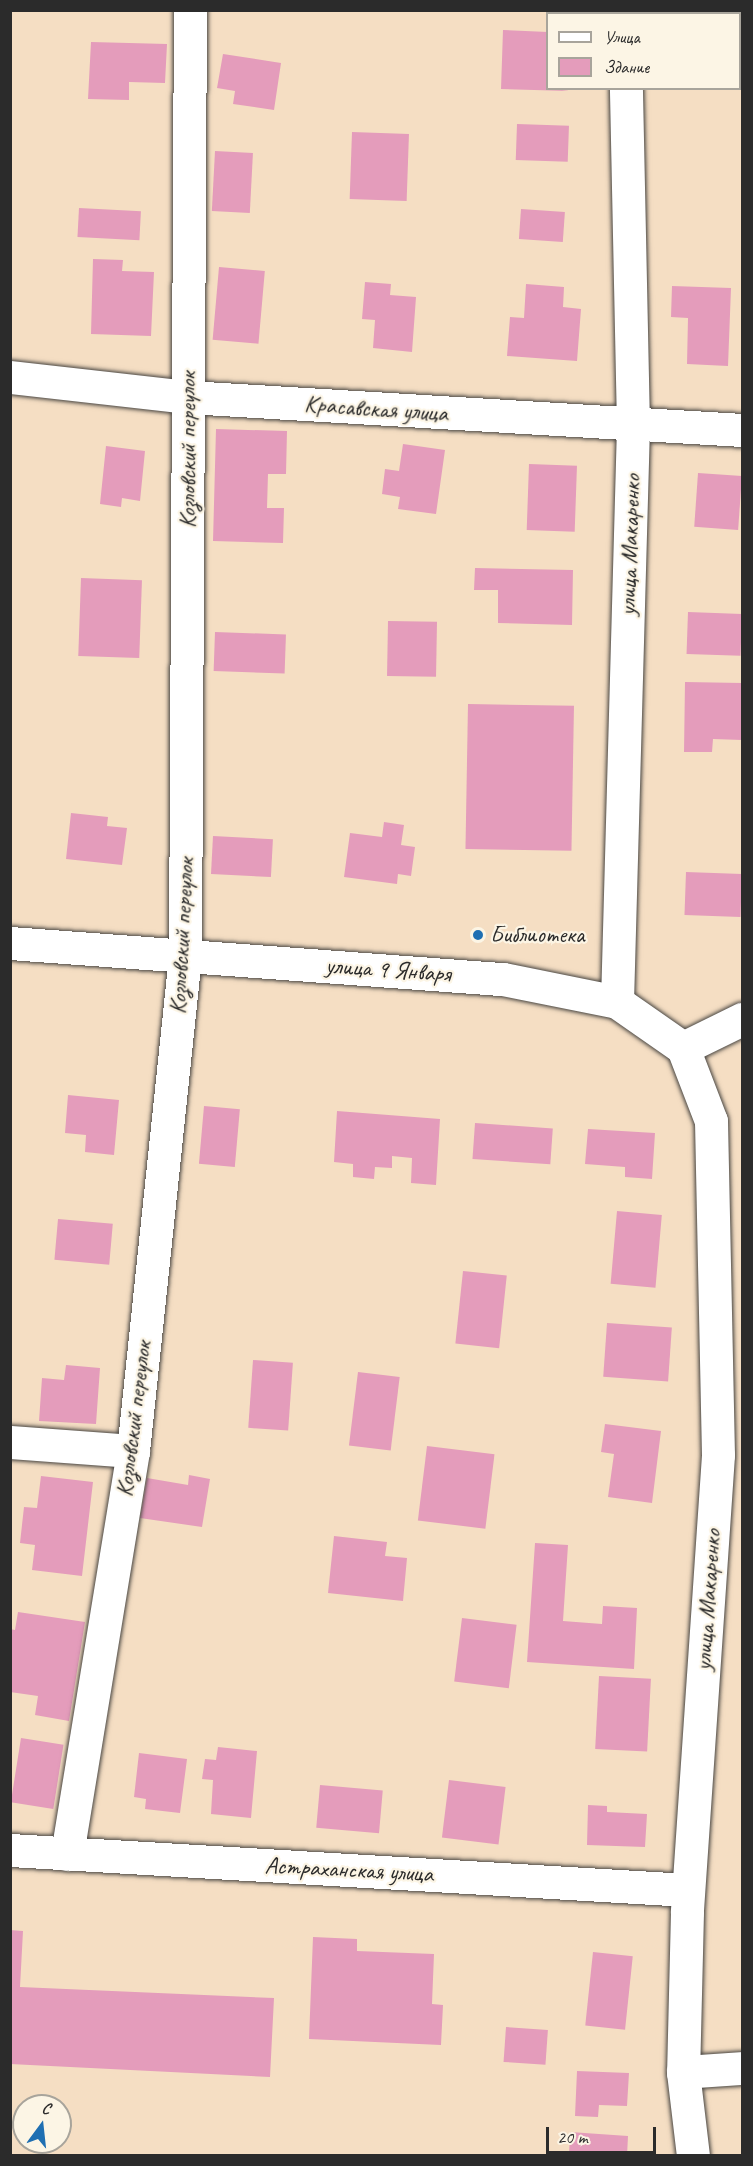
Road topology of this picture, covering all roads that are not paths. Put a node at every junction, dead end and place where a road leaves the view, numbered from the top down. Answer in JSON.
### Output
{"nodes":[{"id":1,"x":190,"y":10,"type":"edge"},
{"id":2,"x":626,"y":90,"type":"edge"},
{"id":3,"x":10,"y":378,"type":"edge"},
{"id":4,"x":188,"y":397,"type":"junction"},
{"id":5,"x":633,"y":426,"type":"junction"},
{"id":6,"x":742,"y":430,"type":"edge"},
{"id":7,"x":10,"y":944,"type":"edge"},
{"id":8,"x":185,"y":955,"type":"junction"},
{"id":9,"x":617,"y":1002,"type":"junction"},
{"id":10,"x":742,"y":1019,"type":"edge"},
{"id":11,"x":683,"y":1048,"type":"junction"},
{"id":12,"x":10,"y":1442,"type":"edge"},
{"id":13,"x":133,"y":1451,"type":"junction"},
{"id":14,"x":10,"y":1850,"type":"edge"},
{"id":15,"x":67,"y":1854,"type":"junction"},
{"id":16,"x":688,"y":1890,"type":"junction"},
{"id":17,"x":742,"y":2068,"type":"edge"},
{"id":18,"x":683,"y":2072,"type":"junction"},
{"id":19,"x":693,"y":2156,"type":"edge"}],
"edges":[{"from":1,"to":4,"type":"street","name":"Козловский переулок"},
{"from":2,"to":5,"type":"street","name":"улица Макаренко"},
{"from":3,"to":4,"type":"street","name":"Красавская улица"},
{"from":4,"to":5,"type":"street","name":"Красавская улица"},
{"from":4,"to":8,"type":"street","name":"Козловский переулок"},
{"from":5,"to":6,"type":"street","name":"Красавская улица"},
{"from":5,"to":9,"type":"street","name":"улица Макаренко"},
{"from":7,"to":8,"type":"street","name":"улица 9 Января"},
{"from":8,"to":9,"type":"street","name":"улица 9 Января"},
{"from":8,"to":13,"type":"street","name":"Козловский переулок"},
{"from":9,"to":11,"type":"street","name":"улица 9 Января"},
{"from":10,"to":11,"type":"street"},
{"from":11,"to":16,"type":"street","name":"улица Макаренко"},
{"from":12,"to":13,"type":"street"},
{"from":13,"to":15,"type":"street","name":"Козловский переулок"},
{"from":14,"to":15,"type":"street","name":"Астраханская улица"},
{"from":15,"to":16,"type":"street","name":"Астраханская улица"},
{"from":16,"to":18,"type":"street","name":"улица Макаренко"},
{"from":17,"to":18,"type":"street"},
{"from":18,"to":19,"type":"street","name":"улица Макаренко"}]}
